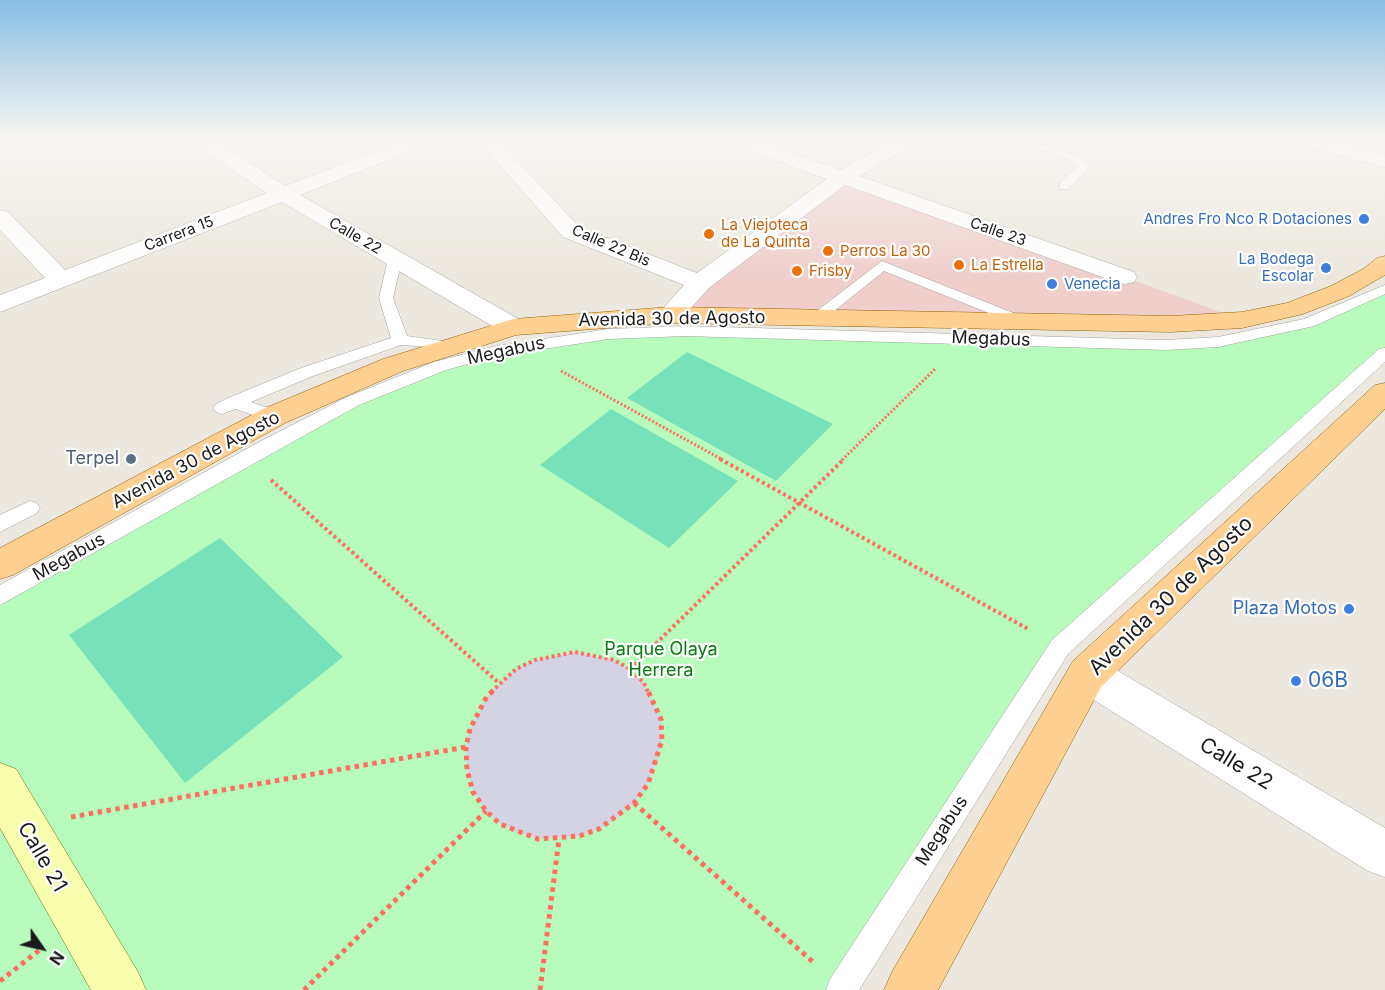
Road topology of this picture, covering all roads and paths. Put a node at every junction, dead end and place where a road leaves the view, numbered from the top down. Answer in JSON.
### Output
{"nodes":[{"id":1,"x":270,"y":185,"type":"edge"},
{"id":2,"x":306,"y":185,"type":"edge"},
{"id":3,"x":529,"y":185,"type":"edge"},
{"id":4,"x":832,"y":185,"type":"edge"},
{"id":5,"x":866,"y":185,"type":"edge"},
{"id":6,"x":283,"y":194,"type":"junction"},
{"id":7,"x":0,"y":217,"type":"edge"},
{"id":8,"x":395,"y":259,"type":"junction"},
{"id":9,"x":1385,"y":263,"type":"edge"},
{"id":10,"x":1125,"y":277,"type":"dead end"},
{"id":11,"x":61,"y":280,"type":"junction"},
{"id":12,"x":700,"y":283,"type":"junction"},
{"id":13,"x":1385,"y":289,"type":"edge"},
{"id":14,"x":0,"y":304,"type":"edge"},
{"id":15,"x":670,"y":315,"type":"junction"},
{"id":16,"x":818,"y":317,"type":"junction"},
{"id":17,"x":1026,"y":323,"type":"junction"},
{"id":18,"x":516,"y":337,"type":"junction"},
{"id":19,"x":966,"y":339,"type":"junction"},
{"id":20,"x":400,"y":340,"type":"junction"},
{"id":21,"x":452,"y":346,"type":"junction"},
{"id":22,"x":1385,"y":353,"type":"edge"},
{"id":23,"x":1385,"y":392,"type":"edge"},
{"id":24,"x":274,"y":416,"type":"junction"},
{"id":25,"x":246,"y":458,"type":"junction"},
{"id":26,"x":799,"y":502,"type":"junction"},
{"id":27,"x":30,"y":508,"type":"dead end"},
{"id":28,"x":0,"y":524,"type":"edge"},
{"id":29,"x":0,"y":565,"type":"edge"},
{"id":30,"x":0,"y":596,"type":"edge"},
{"id":31,"x":1074,"y":660,"type":"junction"},
{"id":32,"x":630,"y":669,"type":"junction"},
{"id":33,"x":499,"y":683,"type":"junction"},
{"id":34,"x":466,"y":747,"type":"junction"},
{"id":35,"x":0,"y":786,"type":"edge"},
{"id":36,"x":634,"y":803,"type":"junction"},
{"id":37,"x":486,"y":811,"type":"junction"},
{"id":38,"x":23,"y":826,"type":"junction"},
{"id":39,"x":559,"y":839,"type":"junction"},
{"id":40,"x":1385,"y":854,"type":"edge"},
{"id":41,"x":842,"y":989,"type":"edge"},
{"id":42,"x":120,"y":990,"type":"edge"},
{"id":43,"x":304,"y":990,"type":"edge"},
{"id":44,"x":540,"y":990,"type":"edge"},
{"id":45,"x":910,"y":990,"type":"edge"}],
"edges":[{"from":1,"to":6,"type":"street","name":"Calle 22"},
{"from":2,"to":6,"type":"street","name":"Carrera 15"},
{"from":3,"to":12,"type":"street","name":"Calle 22 Bis"},
{"from":4,"to":12,"type":"street"},
{"from":5,"to":10,"type":"street","name":"Calle 23"},
{"from":6,"to":8,"type":"street","name":"Calle 22"},
{"from":6,"to":11,"type":"street","name":"Carrera 15"},
{"from":7,"to":11,"type":"street"},
{"from":8,"to":18,"type":"street","name":"Calle 22"},
{"from":8,"to":20,"type":"lane"},
{"from":9,"to":17,"type":"main road","name":"Avenida 30 de Agosto"},
{"from":11,"to":14,"type":"street","name":"Carrera 15"},
{"from":12,"to":15,"type":"street"},
{"from":13,"to":19,"type":"lane","name":"Megabus"},
{"from":15,"to":16,"type":"main road","name":"Avenida 30 de Agosto"},
{"from":15,"to":18,"type":"main road","name":"Avenida 30 de Agosto"},
{"from":16,"to":17,"type":"main road","name":"Avenida 30 de Agosto"},
{"from":16,"to":17,"type":"lane"},
{"from":18,"to":19,"type":"lane","name":"Megabus"},
{"from":18,"to":21,"type":"main road","name":"Avenida 30 de Agosto"},
{"from":18,"to":25,"type":"lane","name":"Megabus"},
{"from":18,"to":26,"type":"path"},
{"from":19,"to":26,"type":"path"},
{"from":20,"to":21,"type":"lane"},
{"from":20,"to":24,"type":"lane"},
{"from":21,"to":24,"type":"main road","name":"Avenida 30 de Agosto"},
{"from":22,"to":31,"type":"lane","name":"Megabus"},
{"from":23,"to":31,"type":"main road","name":"Avenida 30 de Agosto"},
{"from":24,"to":29,"type":"main road","name":"Avenida 30 de Agosto"},
{"from":25,"to":30,"type":"lane","name":"Megabus"},
{"from":25,"to":33,"type":"path"},
{"from":26,"to":31,"type":"path"},
{"from":26,"to":32,"type":"path"},
{"from":27,"to":28,"type":"lane"},
{"from":31,"to":40,"type":"street","name":"Calle 22"},
{"from":31,"to":41,"type":"lane","name":"Megabus"},
{"from":31,"to":45,"type":"main road","name":"Avenida 30 de Agosto"},
{"from":32,"to":33,"type":"path"},
{"from":32,"to":36,"type":"path"},
{"from":33,"to":34,"type":"path"},
{"from":34,"to":37,"type":"path"},
{"from":34,"to":38,"type":"path"},
{"from":35,"to":38,"type":"main road","name":"Calle 21"},
{"from":36,"to":39,"type":"path"},
{"from":36,"to":41,"type":"path"},
{"from":37,"to":39,"type":"path"},
{"from":37,"to":43,"type":"path"},
{"from":38,"to":42,"type":"main road","name":"Calle 21"},
{"from":39,"to":44,"type":"path"}]}
